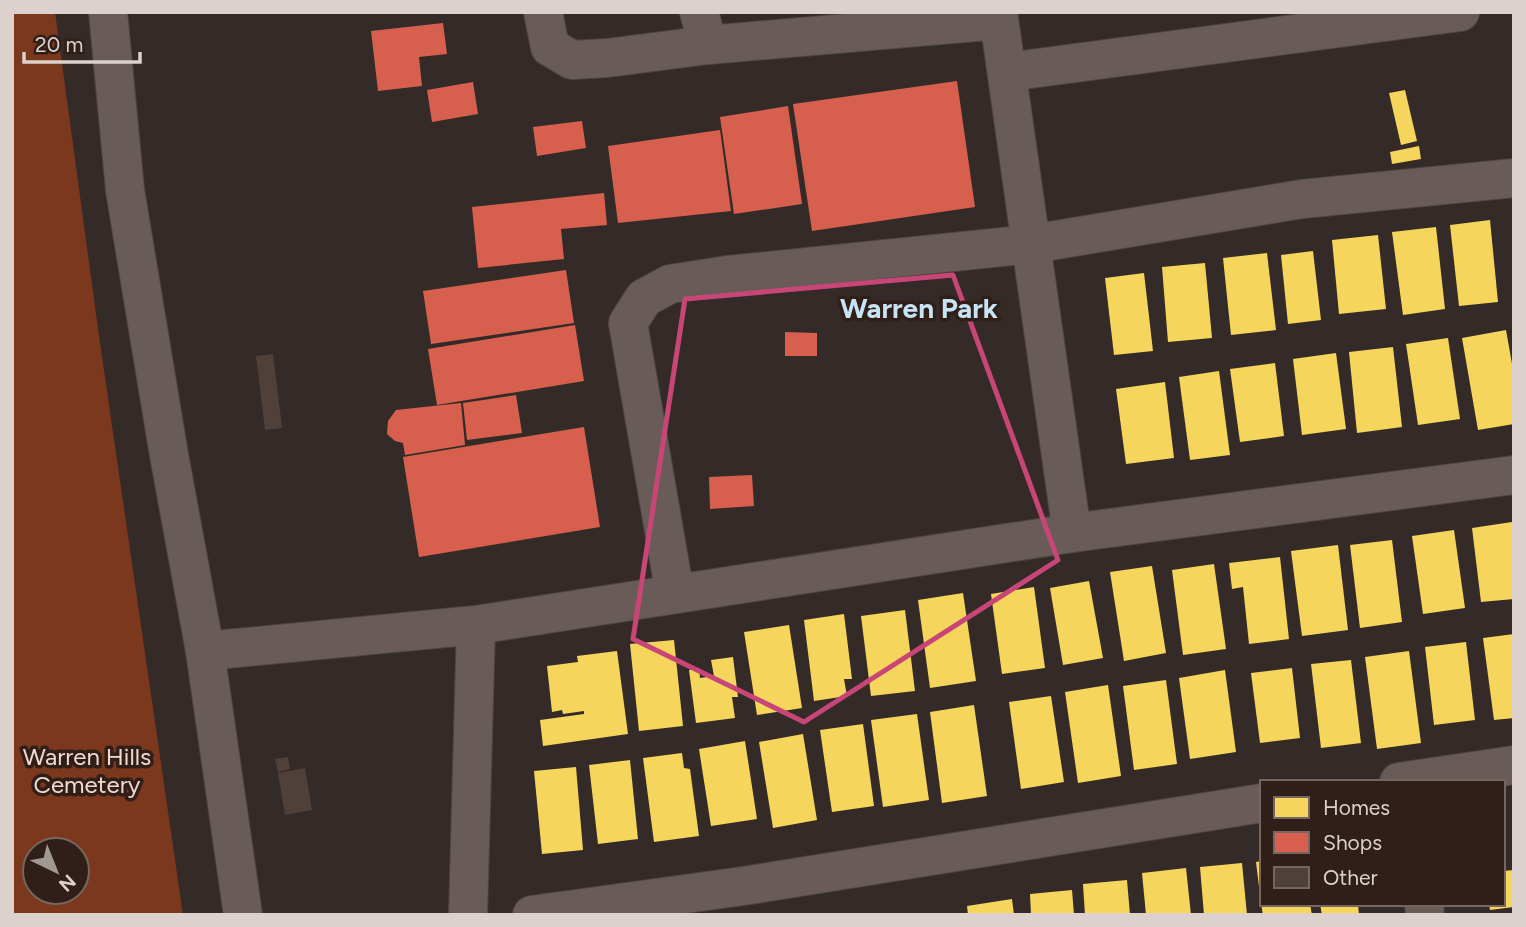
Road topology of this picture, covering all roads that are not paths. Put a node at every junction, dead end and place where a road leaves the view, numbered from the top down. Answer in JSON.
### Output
{"nodes":[{"id":1,"x":108,"y":12,"type":"edge"},
{"id":2,"x":543,"y":12,"type":"edge"},
{"id":3,"x":1460,"y":12,"type":"edge"},
{"id":4,"x":999,"y":16,"type":"edge"},
{"id":5,"x":703,"y":29,"type":"edge"},
{"id":6,"x":1007,"y":72,"type":"junction"},
{"id":7,"x":1514,"y":178,"type":"edge"},
{"id":8,"x":1032,"y":244,"type":"junction"},
{"id":9,"x":1514,"y":475,"type":"edge"},
{"id":10,"x":1072,"y":533,"type":"junction"},
{"id":11,"x":675,"y":594,"type":"junction"},
{"id":12,"x":476,"y":625,"type":"junction"},
{"id":13,"x":205,"y":651,"type":"junction"},
{"id":14,"x":1514,"y":765,"type":"edge"},
{"id":15,"x":1414,"y":780,"type":"edge"},
{"id":16,"x":1260,"y":803,"type":"edge"},
{"id":17,"x":745,"y":900,"type":"edge"},
{"id":18,"x":243,"y":915,"type":"edge"},
{"id":19,"x":468,"y":915,"type":"edge"},
{"id":20,"x":533,"y":915,"type":"edge"}],
"edges":[{"from":1,"to":13,"type":"street"},
{"from":2,"to":5,"type":"street"},
{"from":3,"to":6,"type":"street"},
{"from":4,"to":5,"type":"street"},
{"from":4,"to":6,"type":"street"},
{"from":6,"to":8,"type":"street"},
{"from":7,"to":8,"type":"street"},
{"from":8,"to":10,"type":"street"},
{"from":8,"to":11,"type":"street"},
{"from":9,"to":10,"type":"street"},
{"from":10,"to":11,"type":"street"},
{"from":11,"to":12,"type":"street"},
{"from":12,"to":13,"type":"street"},
{"from":12,"to":19,"type":"street"},
{"from":13,"to":18,"type":"street"},
{"from":14,"to":15,"type":"street"},
{"from":16,"to":17,"type":"street"},
{"from":17,"to":20,"type":"street"}]}
